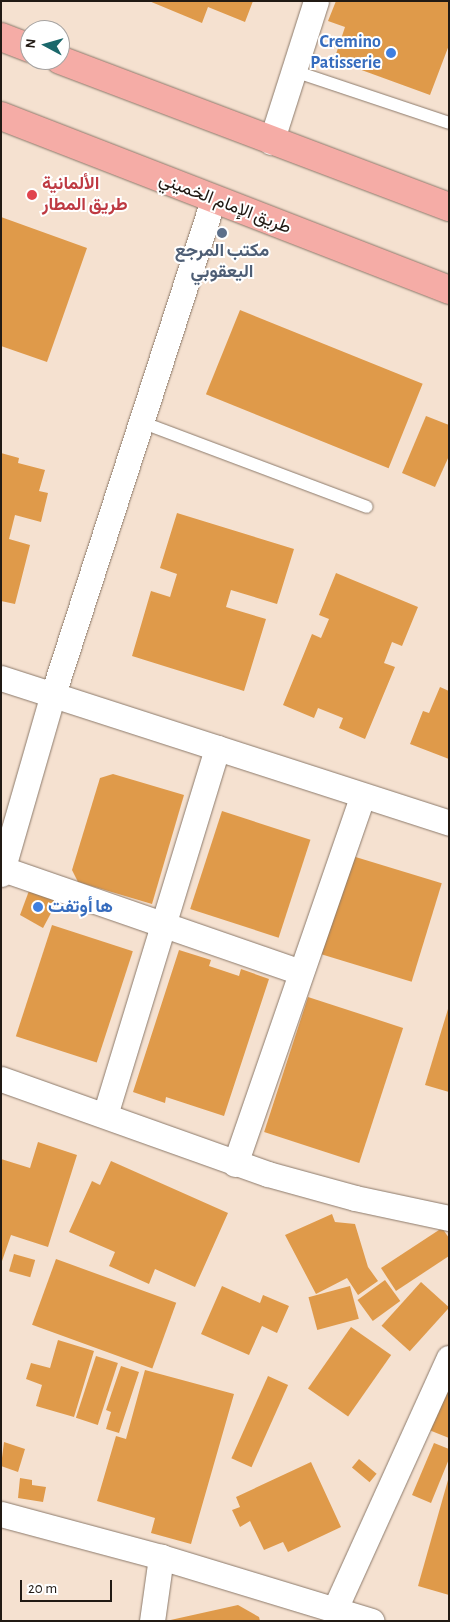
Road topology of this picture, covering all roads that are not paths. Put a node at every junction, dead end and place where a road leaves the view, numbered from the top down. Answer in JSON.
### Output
{"nodes":[{"id":1,"x":316,"y":1,"type":"edge"},
{"id":2,"x":1,"y":37,"type":"edge"},
{"id":3,"x":20,"y":44,"type":"edge"},
{"id":4,"x":70,"y":64,"type":"edge"},
{"id":5,"x":294,"y":71,"type":"junction"},
{"id":6,"x":1,"y":116,"type":"edge"},
{"id":7,"x":449,"y":123,"type":"edge"},
{"id":8,"x":271,"y":142,"type":"junction"},
{"id":9,"x":213,"y":200,"type":"junction"},
{"id":10,"x":449,"y":207,"type":"edge"},
{"id":11,"x":449,"y":290,"type":"edge"},
{"id":12,"x":141,"y":422,"type":"junction"},
{"id":13,"x":367,"y":507,"type":"dead end"},
{"id":14,"x":1,"y":678,"type":"edge"},
{"id":15,"x":53,"y":694,"type":"junction"},
{"id":16,"x":217,"y":748,"type":"junction"},
{"id":17,"x":362,"y":797,"type":"junction"},
{"id":18,"x":449,"y":824,"type":"edge"},
{"id":19,"x":2,"y":871,"type":"edge"},
{"id":20,"x":164,"y":925,"type":"junction"},
{"id":21,"x":300,"y":972,"type":"junction"},
{"id":22,"x":1,"y":1079,"type":"edge"},
{"id":23,"x":105,"y":1115,"type":"junction"},
{"id":24,"x":235,"y":1164,"type":"junction"},
{"id":25,"x":449,"y":1218,"type":"edge"},
{"id":26,"x":449,"y":1358,"type":"edge"},
{"id":27,"x":1,"y":1514,"type":"edge"},
{"id":28,"x":161,"y":1557,"type":"junction"},
{"id":29,"x":334,"y":1611,"type":"junction"},
{"id":30,"x":309,"y":1612,"type":"edge"},
{"id":31,"x":152,"y":1621,"type":"edge"},
{"id":32,"x":371,"y":1621,"type":"edge"}],
"edges":[{"from":1,"to":5,"type":"street"},
{"from":2,"to":3,"type":"highway"},
{"from":4,"to":8,"type":"highway"},
{"from":5,"to":7,"type":"lane"},
{"from":5,"to":8,"type":"street"},
{"from":6,"to":9,"type":"highway","name":"طريق الإمام الخميني"},
{"from":8,"to":10,"type":"highway"},
{"from":9,"to":11,"type":"highway","name":"طريق الإمام الخميني"},
{"from":9,"to":12,"type":"street"},
{"from":12,"to":13,"type":"lane"},
{"from":12,"to":15,"type":"street"},
{"from":14,"to":15,"type":"street"},
{"from":15,"to":16,"type":"street"},
{"from":15,"to":19,"type":"street"},
{"from":16,"to":17,"type":"street"},
{"from":16,"to":20,"type":"street"},
{"from":17,"to":18,"type":"street"},
{"from":17,"to":21,"type":"street"},
{"from":19,"to":20,"type":"street"},
{"from":20,"to":21,"type":"street"},
{"from":20,"to":23,"type":"street"},
{"from":21,"to":24,"type":"street"},
{"from":22,"to":23,"type":"street"},
{"from":23,"to":24,"type":"street"},
{"from":24,"to":25,"type":"street"},
{"from":26,"to":29,"type":"street"},
{"from":27,"to":28,"type":"street"},
{"from":28,"to":30,"type":"street"},
{"from":28,"to":31,"type":"street"},
{"from":29,"to":30,"type":"street"},
{"from":29,"to":32,"type":"street"}]}
